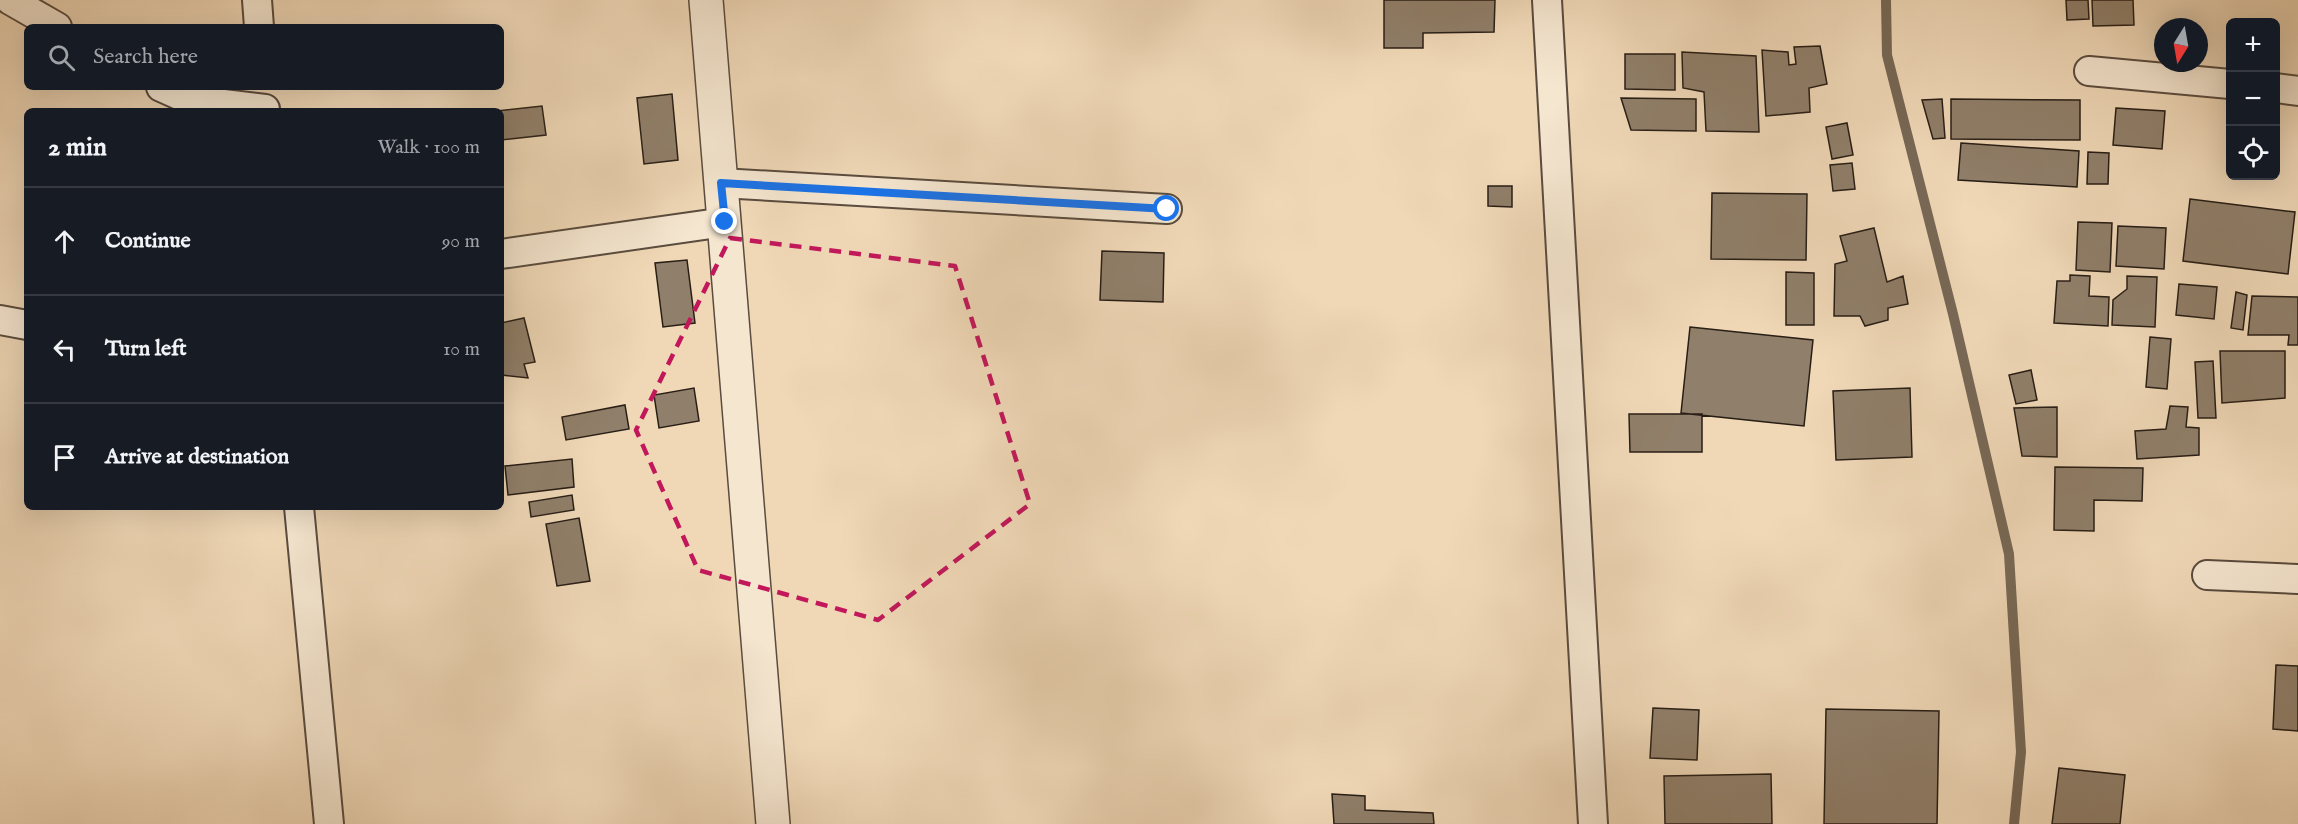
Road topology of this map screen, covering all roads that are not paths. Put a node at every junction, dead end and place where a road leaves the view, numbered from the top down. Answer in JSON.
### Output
{"nodes":[{"id":1,"x":10,"y":0,"type":"edge"},
{"id":2,"x":257,"y":0,"type":"edge"},
{"id":3,"x":706,"y":0,"type":"edge"},
{"id":4,"x":1546,"y":0,"type":"edge"},
{"id":5,"x":52,"y":24,"type":"edge"},
{"id":6,"x":259,"y":24,"type":"edge"},
{"id":7,"x":2089,"y":71,"type":"dead end"},
{"id":8,"x":2226,"y":84,"type":"edge"},
{"id":9,"x":2280,"y":89,"type":"edge"},
{"id":10,"x":168,"y":90,"type":"edge"},
{"id":11,"x":2298,"y":91,"type":"edge"},
{"id":12,"x":265,"y":102,"type":"edge"},
{"id":13,"x":721,"y":183,"type":"junction"},
{"id":14,"x":1167,"y":209,"type":"dead end"},
{"id":15,"x":725,"y":222,"type":"junction"},
{"id":16,"x":504,"y":254,"type":"edge"},
{"id":17,"x":0,"y":320,"type":"edge"},
{"id":18,"x":24,"y":324,"type":"edge"},
{"id":19,"x":299,"y":510,"type":"edge"},
{"id":20,"x":2207,"y":575,"type":"dead end"},
{"id":21,"x":2298,"y":579,"type":"edge"},
{"id":22,"x":329,"y":824,"type":"edge"},
{"id":23,"x":773,"y":824,"type":"edge"},
{"id":24,"x":1593,"y":824,"type":"edge"}],
"edges":[{"from":1,"to":5,"type":"street"},
{"from":2,"to":6,"type":"street"},
{"from":3,"to":13,"type":"street"},
{"from":4,"to":24,"type":"street"},
{"from":7,"to":8,"type":"street"},
{"from":9,"to":11,"type":"street"},
{"from":10,"to":12,"type":"street"},
{"from":13,"to":14,"type":"street"},
{"from":13,"to":15,"type":"street"},
{"from":15,"to":16,"type":"street"},
{"from":15,"to":23,"type":"street"},
{"from":17,"to":18,"type":"street"},
{"from":19,"to":22,"type":"street"},
{"from":20,"to":21,"type":"street"}]}
